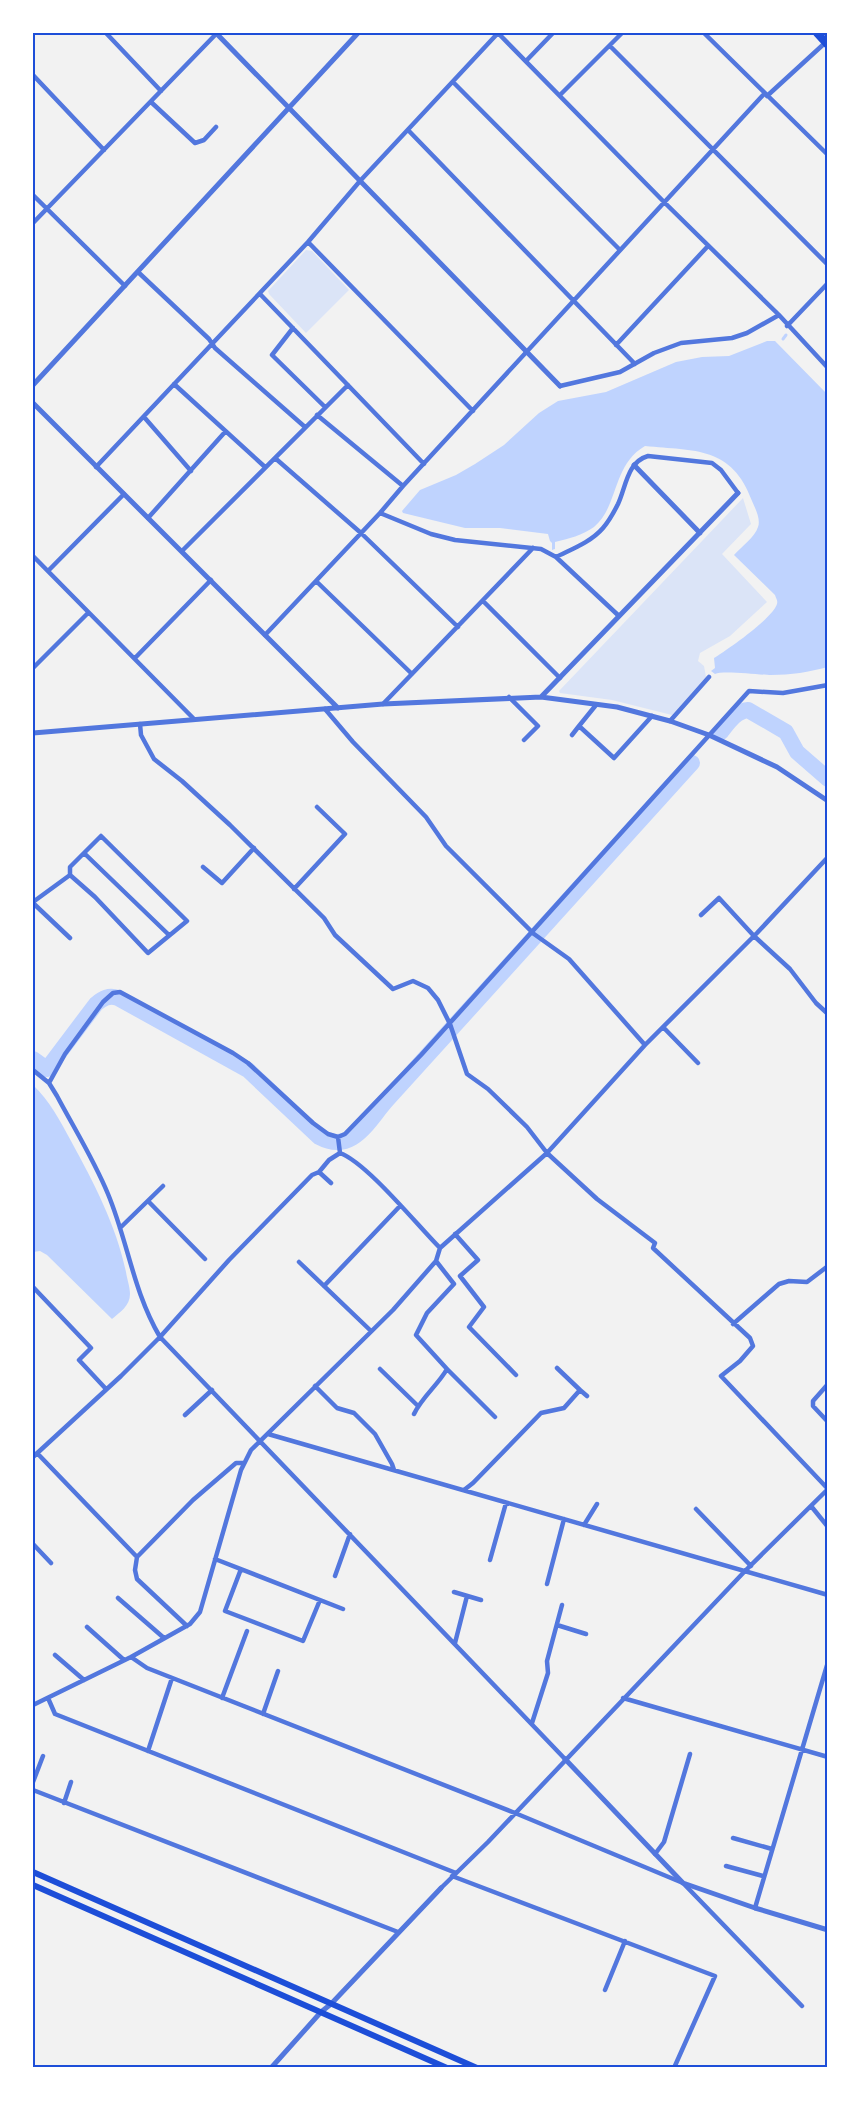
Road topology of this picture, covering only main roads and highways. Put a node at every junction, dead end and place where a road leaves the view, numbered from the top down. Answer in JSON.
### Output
{"nodes":[{"id":1,"x":817,"y":33,"type":"edge"},
{"id":2,"x":827,"y":44,"type":"edge"},
{"id":3,"x":33,"y":1872,"type":"edge"},
{"id":4,"x":33,"y":1885,"type":"edge"},
{"id":5,"x":447,"y":2068,"type":"edge"},
{"id":6,"x":477,"y":2068,"type":"edge"}],
"edges":[{"from":1,"to":2,"type":"highway"},
{"from":3,"to":6,"type":"main road"},
{"from":4,"to":5,"type":"main road"}]}
